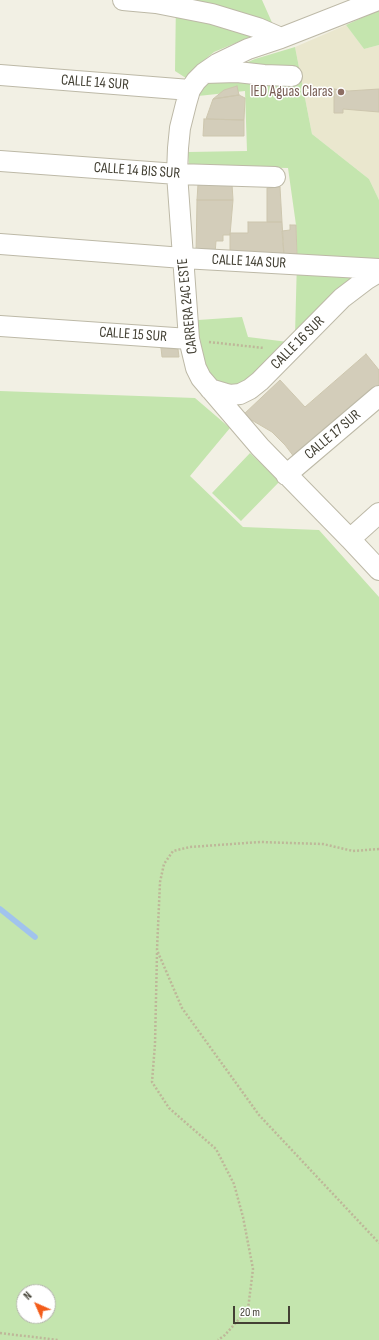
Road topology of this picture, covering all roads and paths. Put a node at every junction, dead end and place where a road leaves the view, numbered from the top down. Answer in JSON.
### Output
{"nodes":[{"id":1,"x":122,"y":0,"type":"edge"},
{"id":2,"x":378,"y":0,"type":"edge"},
{"id":3,"x":281,"y":38,"type":"junction"},
{"id":4,"x":204,"y":72,"type":"junction"},
{"id":5,"x":0,"y":75,"type":"edge"},
{"id":6,"x":292,"y":76,"type":"dead end"},
{"id":7,"x":190,"y":90,"type":"junction"},
{"id":8,"x":0,"y":161,"type":"edge"},
{"id":9,"x":177,"y":174,"type":"junction"},
{"id":10,"x":275,"y":177,"type":"dead end"},
{"id":11,"x":0,"y":244,"type":"edge"},
{"id":12,"x":183,"y":258,"type":"junction"},
{"id":13,"x":379,"y":269,"type":"edge"},
{"id":14,"x":379,"y":272,"type":"edge"},
{"id":15,"x":0,"y":326,"type":"edge"},
{"id":16,"x":189,"y":339,"type":"junction"},
{"id":17,"x":289,"y":352,"type":"junction"},
{"id":18,"x":210,"y":389,"type":"junction"},
{"id":19,"x":379,"y":396,"type":"edge"},
{"id":20,"x":286,"y":475,"type":"junction"},
{"id":21,"x":379,"y":513,"type":"edge"},
{"id":22,"x":350,"y":539,"type":"junction"},
{"id":23,"x":379,"y":570,"type":"edge"},
{"id":24,"x":379,"y":849,"type":"edge"},
{"id":25,"x":157,"y":950,"type":"junction"},
{"id":26,"x":379,"y":1243,"type":"edge"},
{"id":27,"x":0,"y":1333,"type":"edge"},
{"id":28,"x":58,"y":1340,"type":"edge"},
{"id":29,"x":218,"y":1340,"type":"edge"}],
"edges":[{"from":1,"to":3,"type":"street"},
{"from":2,"to":3,"type":"street"},
{"from":3,"to":4,"type":"street"},
{"from":4,"to":6,"type":"street"},
{"from":4,"to":7,"type":"street","name":"CARRERA 24C ESTE"},
{"from":5,"to":7,"type":"street","name":"CALLE 14 SUR"},
{"from":7,"to":9,"type":"street","name":"CARRERA 24C ESTE"},
{"from":8,"to":9,"type":"street","name":"CALLE 14 BIS SUR"},
{"from":9,"to":10,"type":"street","name":"CALLE 14 BIS SUR"},
{"from":9,"to":12,"type":"street","name":"CARRERA 24C ESTE"},
{"from":11,"to":12,"type":"street","name":"CALLE 14A SUR"},
{"from":12,"to":13,"type":"street","name":"CALLE 14A SUR"},
{"from":12,"to":16,"type":"street","name":"CARRERA 24C ESTE"},
{"from":14,"to":17,"type":"street","name":"CALLE 16 SUR"},
{"from":15,"to":16,"type":"street","name":"CALLE 15 SUR"},
{"from":16,"to":17,"type":"path","name":"CALLE 15 SUR"},
{"from":16,"to":18,"type":"street","name":"CARRERA 24C ESTE"},
{"from":17,"to":18,"type":"street","name":"CALLE 16 SUR"},
{"from":18,"to":20,"type":"street","name":"CARRERA 24C ESTE"},
{"from":19,"to":20,"type":"street","name":"CALLE 17 SUR"},
{"from":20,"to":22,"type":"street","name":"CARRERA 24C ESTE"},
{"from":21,"to":22,"type":"street"},
{"from":22,"to":23,"type":"street","name":"CARRERA 24C ESTE"},
{"from":24,"to":25,"type":"path"},
{"from":25,"to":26,"type":"path"},
{"from":25,"to":29,"type":"path"},
{"from":27,"to":28,"type":"path"}]}
